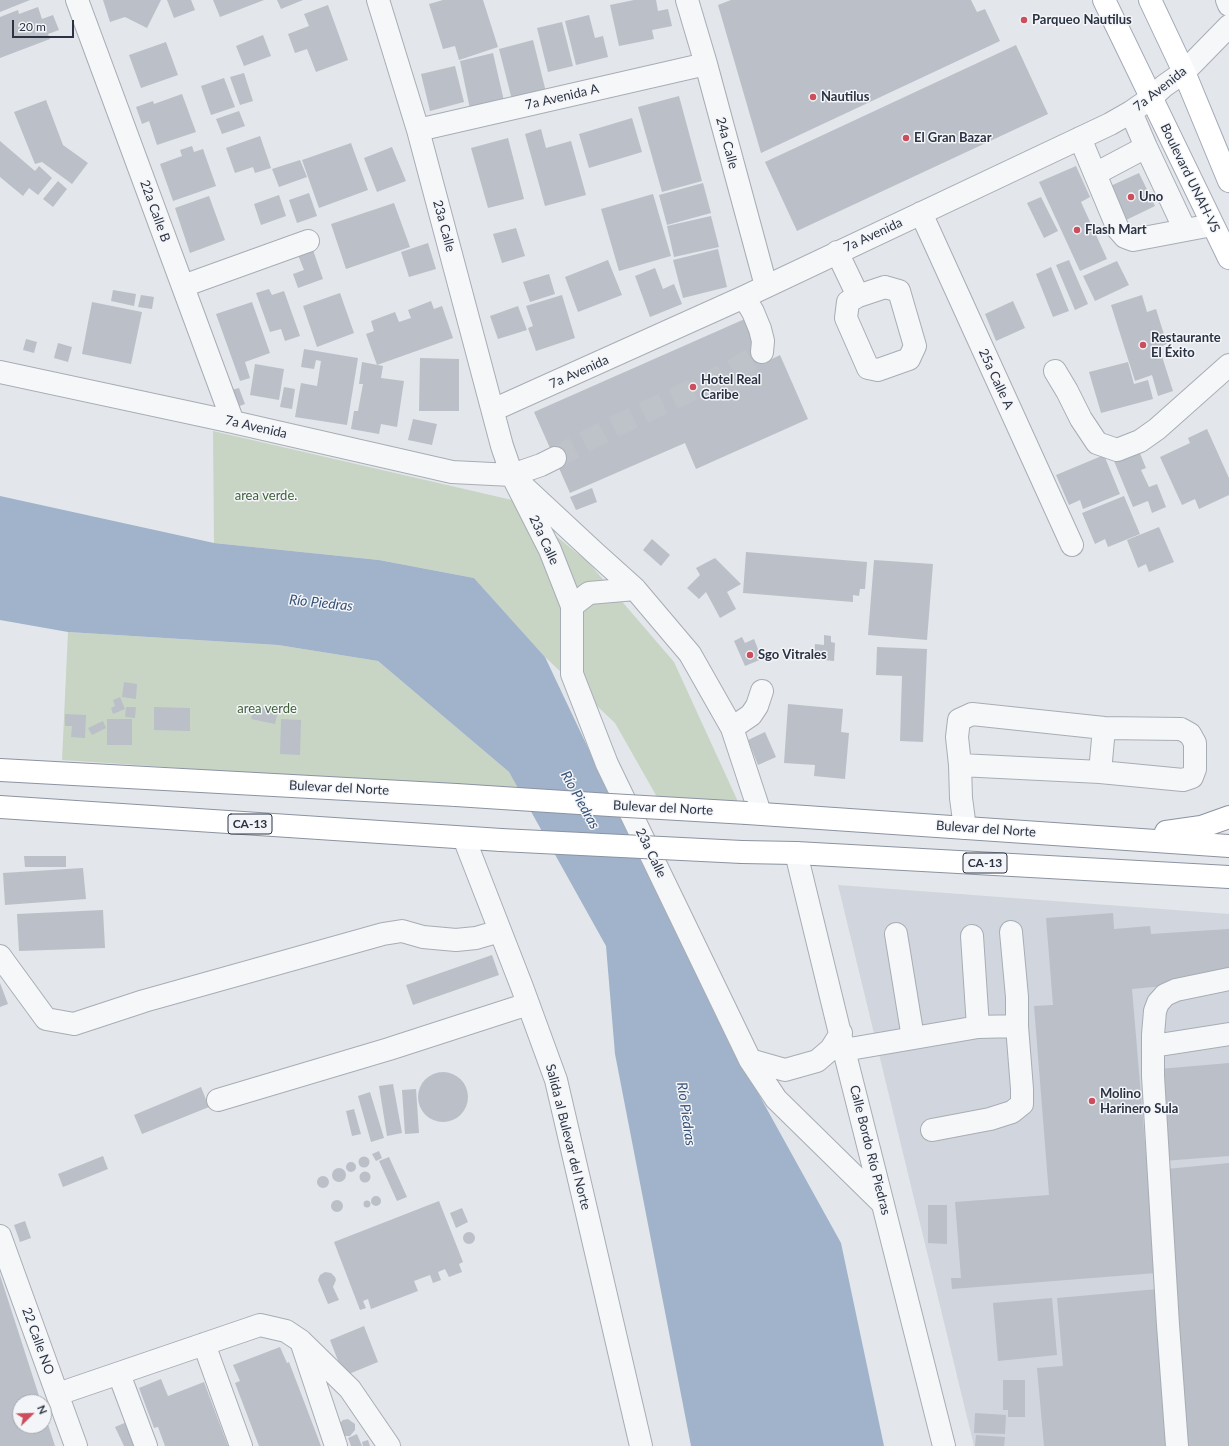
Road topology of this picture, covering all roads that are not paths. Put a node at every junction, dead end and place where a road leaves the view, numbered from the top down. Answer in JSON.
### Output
{"nodes":[{"id":1,"x":77,"y":0,"type":"edge"},
{"id":2,"x":378,"y":0,"type":"edge"},
{"id":3,"x":687,"y":0,"type":"edge"},
{"id":4,"x":1104,"y":0,"type":"edge"},
{"id":5,"x":1150,"y":0,"type":"edge"},
{"id":6,"x":1227,"y":0,"type":"edge"},
{"id":7,"x":1229,"y":5,"type":"edge"},
{"id":8,"x":1229,"y":26,"type":"edge"},
{"id":9,"x":706,"y":64,"type":"junction"},
{"id":10,"x":1184,"y":72,"type":"junction"},
{"id":11,"x":1151,"y":98,"type":"junction"},
{"id":12,"x":1131,"y":112,"type":"junction"},
{"id":13,"x":418,"y":130,"type":"junction"},
{"id":14,"x":1080,"y":138,"type":"junction"},
{"id":15,"x":1146,"y":147,"type":"junction"},
{"id":16,"x":1095,"y":174,"type":"junction"},
{"id":17,"x":1229,"y":181,"type":"edge"},
{"id":18,"x":921,"y":213,"type":"junction"},
{"id":19,"x":1212,"y":225,"type":"junction"},
{"id":20,"x":1185,"y":230,"type":"junction"},
{"id":21,"x":308,"y":241,"type":"dead end"},
{"id":22,"x":837,"y":252,"type":"junction"},
{"id":23,"x":1229,"y":258,"type":"edge"},
{"id":24,"x":182,"y":286,"type":"junction"},
{"id":25,"x":766,"y":286,"type":"junction"},
{"id":26,"x":858,"y":296,"type":"dead end"},
{"id":27,"x":744,"y":297,"type":"junction"},
{"id":28,"x":762,"y":352,"type":"dead end"},
{"id":29,"x":1229,"y":365,"type":"edge"},
{"id":30,"x":1055,"y":370,"type":"dead end"},
{"id":31,"x":0,"y":372,"type":"edge"},
{"id":32,"x":493,"y":410,"type":"junction"},
{"id":33,"x":233,"y":422,"type":"junction"},
{"id":34,"x":555,"y":458,"type":"tunnel mouth"},
{"id":35,"x":512,"y":476,"type":"junction"},
{"id":36,"x":1072,"y":545,"type":"dead end"},
{"id":37,"x":635,"y":588,"type":"junction"},
{"id":38,"x":572,"y":606,"type":"junction"},
{"id":39,"x":762,"y":691,"type":"dead end"},
{"id":40,"x":732,"y":728,"type":"junction"},
{"id":41,"x":1104,"y":728,"type":"junction"},
{"id":42,"x":960,"y":765,"type":"junction"},
{"id":43,"x":0,"y":770,"type":"edge"},
{"id":44,"x":1100,"y":772,"type":"junction"},
{"id":45,"x":0,"y":806,"type":"edge"},
{"id":46,"x":753,"y":813,"type":"junction"},
{"id":47,"x":1229,"y":817,"type":"edge"},
{"id":48,"x":965,"y":828,"type":"junction"},
{"id":49,"x":464,"y":838,"type":"junction"},
{"id":50,"x":1125,"y":838,"type":"junction"},
{"id":51,"x":1229,"y":846,"type":"edge"},
{"id":52,"x":796,"y":853,"type":"junction"},
{"id":53,"x":1229,"y":877,"type":"edge"},
{"id":54,"x":500,"y":932,"type":"junction"},
{"id":55,"x":1011,"y":932,"type":"dead end"},
{"id":56,"x":896,"y":934,"type":"dead end"},
{"id":57,"x":972,"y":936,"type":"dead end"},
{"id":58,"x":0,"y":956,"type":"edge"},
{"id":59,"x":1229,"y":979,"type":"edge"},
{"id":60,"x":528,"y":1004,"type":"junction"},
{"id":61,"x":1017,"y":1026,"type":"junction"},
{"id":62,"x":978,"y":1027,"type":"junction"},
{"id":63,"x":1229,"y":1034,"type":"edge"},
{"id":64,"x":913,"y":1038,"type":"junction"},
{"id":65,"x":843,"y":1042,"type":"junction"},
{"id":66,"x":1153,"y":1046,"type":"junction"},
{"id":67,"x":750,"y":1060,"type":"junction"},
{"id":68,"x":218,"y":1100,"type":"dead end"},
{"id":69,"x":932,"y":1130,"type":"dead end"},
{"id":70,"x":884,"y":1204,"type":"junction"},
{"id":71,"x":0,"y":1236,"type":"edge"},
{"id":72,"x":301,"y":1340,"type":"junction"},
{"id":73,"x":204,"y":1344,"type":"junction"},
{"id":74,"x":119,"y":1374,"type":"junction"},
{"id":75,"x":58,"y":1394,"type":"junction"},
{"id":76,"x":76,"y":1446,"type":"edge"},
{"id":77,"x":146,"y":1446,"type":"edge"},
{"id":78,"x":241,"y":1446,"type":"edge"},
{"id":79,"x":336,"y":1446,"type":"edge"},
{"id":80,"x":390,"y":1446,"type":"edge"},
{"id":81,"x":641,"y":1446,"type":"edge"},
{"id":82,"x":944,"y":1446,"type":"edge"},
{"id":83,"x":1178,"y":1446,"type":"edge"}],
"edges":[{"from":1,"to":24,"type":"street","name":"22a Calle B"},
{"from":2,"to":13,"type":"street","name":"23a Calle"},
{"from":3,"to":9,"type":"street","name":"24a Calle"},
{"from":4,"to":11,"type":"main road","name":"Boulevard UNAH-VS"},
{"from":5,"to":10,"type":"main road"},
{"from":6,"to":7,"type":"street"},
{"from":8,"to":10,"type":"street","name":"7a Avenida"},
{"from":9,"to":13,"type":"street","name":"7a Avenida A"},
{"from":9,"to":25,"type":"street","name":"24a Calle"},
{"from":10,"to":11,"type":"street","name":"7a Avenida"},
{"from":10,"to":17,"type":"main road"},
{"from":11,"to":12,"type":"street","name":"7a Avenida"},
{"from":11,"to":19,"type":"main road","name":"Boulevard UNAH-VS"},
{"from":12,"to":14,"type":"street","name":"7a Avenida"},
{"from":12,"to":15,"type":"street"},
{"from":13,"to":32,"type":"street","name":"23a Calle"},
{"from":14,"to":16,"type":"street"},
{"from":14,"to":18,"type":"street","name":"7a Avenida"},
{"from":15,"to":16,"type":"street"},
{"from":15,"to":20,"type":"street"},
{"from":16,"to":20,"type":"street"},
{"from":18,"to":22,"type":"street","name":"7a Avenida"},
{"from":18,"to":36,"type":"street","name":"25a Calle A"},
{"from":19,"to":20,"type":"street"},
{"from":19,"to":23,"type":"main road","name":"Boulevard UNAH-VS"},
{"from":21,"to":24,"type":"street"},
{"from":22,"to":25,"type":"street","name":"7a Avenida"},
{"from":22,"to":26,"type":"street"},
{"from":24,"to":33,"type":"street","name":"22a Calle B"},
{"from":25,"to":27,"type":"street","name":"7a Avenida"},
{"from":27,"to":28,"type":"street"},
{"from":27,"to":32,"type":"street","name":"7a Avenida"},
{"from":29,"to":30,"type":"street"},
{"from":31,"to":33,"type":"street","name":"7a Avenida"},
{"from":32,"to":35,"type":"street","name":"23a Calle"},
{"from":33,"to":35,"type":"street","name":"7a Avenida"},
{"from":34,"to":35,"type":"street"},
{"from":35,"to":37,"type":"street","name":"23a Calle"},
{"from":35,"to":38,"type":"street","name":"23a Calle"},
{"from":37,"to":38,"type":"street"},
{"from":37,"to":40,"type":"street","name":"23a Calle"},
{"from":38,"to":67,"type":"street","name":"23a Calle"},
{"from":39,"to":40,"type":"street"},
{"from":40,"to":46,"type":"street","name":"23a Calle"},
{"from":41,"to":42,"type":"street"},
{"from":41,"to":44,"type":"street"},
{"from":41,"to":44,"type":"street"},
{"from":42,"to":44,"type":"street"},
{"from":42,"to":48,"type":"street"},
{"from":43,"to":46,"type":"main road","name":"Bulevar del Norte","bridge":true},
{"from":45,"to":49,"type":"main road","number":"CA-13"},
{"from":46,"to":48,"type":"main road","name":"Bulevar del Norte"},
{"from":47,"to":50,"type":"main road"},
{"from":48,"to":50,"type":"main road","name":"Bulevar del Norte"},
{"from":49,"to":52,"type":"main road","number":"CA-13","bridge":true},
{"from":49,"to":54,"type":"street","name":"Salida al Bulevar del Norte"},
{"from":50,"to":51,"type":"main road","name":"Bulevar del Norte"},
{"from":52,"to":53,"type":"main road","number":"CA-13"},
{"from":52,"to":65,"type":"street","name":"Calle Bordo Río Piedras"},
{"from":54,"to":58,"type":"street"},
{"from":54,"to":60,"type":"street","name":"Salida al Bulevar del Norte"},
{"from":55,"to":61,"type":"street"},
{"from":56,"to":64,"type":"street"},
{"from":57,"to":62,"type":"street"},
{"from":59,"to":66,"type":"street"},
{"from":60,"to":68,"type":"street"},
{"from":60,"to":81,"type":"street","name":"Salida al Bulevar del Norte"},
{"from":61,"to":62,"type":"street"},
{"from":61,"to":69,"type":"street"},
{"from":62,"to":64,"type":"street"},
{"from":63,"to":66,"type":"street"},
{"from":64,"to":65,"type":"street"},
{"from":65,"to":67,"type":"street"},
{"from":65,"to":70,"type":"street","name":"Calle Bordo Río Piedras"},
{"from":66,"to":83,"type":"street"},
{"from":67,"to":70,"type":"street","name":"23a Calle"},
{"from":70,"to":82,"type":"street","name":"Calle Bordo Río Piedras"},
{"from":71,"to":75,"type":"street","name":"22 Calle NO"},
{"from":72,"to":73,"type":"street"},
{"from":72,"to":79,"type":"street"},
{"from":72,"to":80,"type":"street"},
{"from":73,"to":74,"type":"street"},
{"from":73,"to":78,"type":"street"},
{"from":74,"to":75,"type":"street"},
{"from":74,"to":77,"type":"street"},
{"from":75,"to":76,"type":"street","name":"22 Calle NO"}]}
